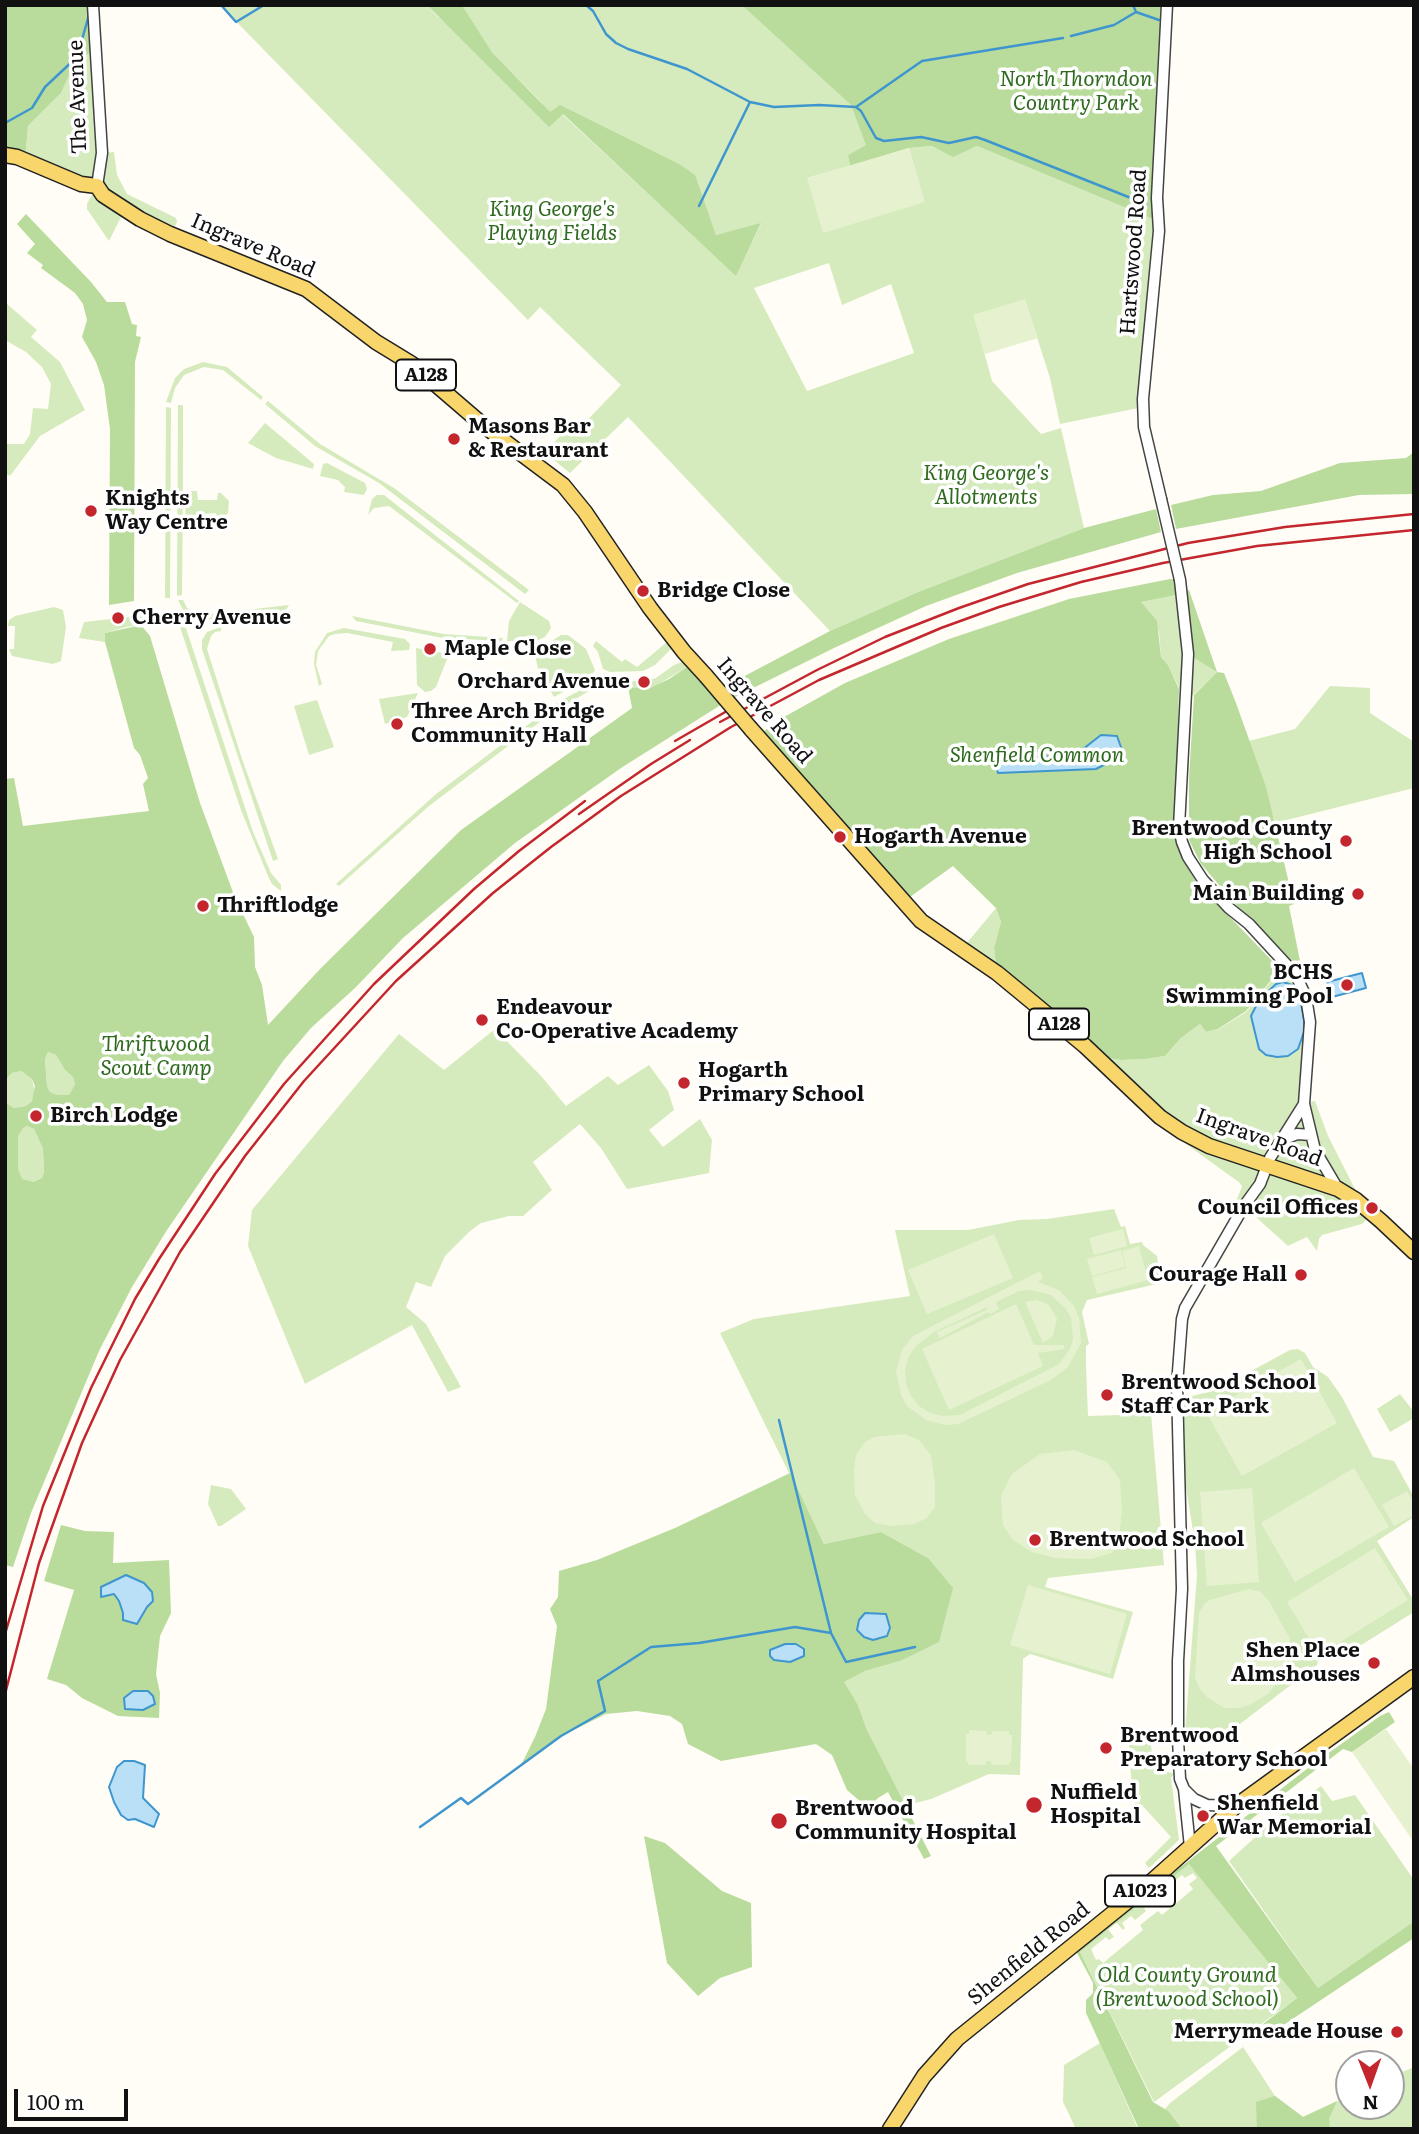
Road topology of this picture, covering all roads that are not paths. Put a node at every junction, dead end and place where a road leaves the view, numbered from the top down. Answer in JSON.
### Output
{"nodes":[{"id":1,"x":93,"y":5,"type":"edge"},
{"id":2,"x":1167,"y":5,"type":"edge"},
{"id":3,"x":5,"y":155,"type":"edge"},
{"id":4,"x":97,"y":186,"type":"junction"},
{"id":5,"x":1304,"y":1104,"type":"junction"},
{"id":6,"x":1311,"y":1135,"type":"junction"},
{"id":7,"x":1282,"y":1140,"type":"junction"},
{"id":8,"x":1268,"y":1167,"type":"junction"},
{"id":9,"x":1338,"y":1189,"type":"junction"},
{"id":10,"x":1414,"y":1252,"type":"edge"},
{"id":11,"x":1414,"y":1677,"type":"edge"},
{"id":12,"x":1184,"y":1789,"type":"junction"},
{"id":13,"x":1236,"y":1806,"type":"junction"},
{"id":14,"x":1190,"y":1847,"type":"junction"},
{"id":15,"x":890,"y":2129,"type":"edge"}],
"edges":[{"from":1,"to":4,"type":"street","name":"The Avenue"},
{"from":2,"to":5,"type":"street","name":"Hartswood Road","bridge":true},
{"from":3,"to":4,"type":"main road","number":"A128"},
{"from":4,"to":8,"type":"main road","name":"Ingrave Road","number":"A128","bridge":true},
{"from":5,"to":6,"type":"street"},
{"from":5,"to":7,"type":"street"},
{"from":6,"to":7,"type":"street"},
{"from":6,"to":9,"type":"street"},
{"from":7,"to":8,"type":"street"},
{"from":8,"to":9,"type":"main road","name":"Ingrave Road","number":"A128"},
{"from":8,"to":12,"type":"street"},
{"from":9,"to":10,"type":"main road","name":"Ingrave Road","number":"A128"},
{"from":11,"to":13,"type":"main road","name":"Shenfield Road","number":"A1023"},
{"from":12,"to":13,"type":"street"},
{"from":12,"to":14,"type":"street"},
{"from":13,"to":14,"type":"main road","name":"Shenfield Road","number":"A1023"},
{"from":14,"to":15,"type":"main road","name":"Shenfield Road","number":"A1023"}]}
